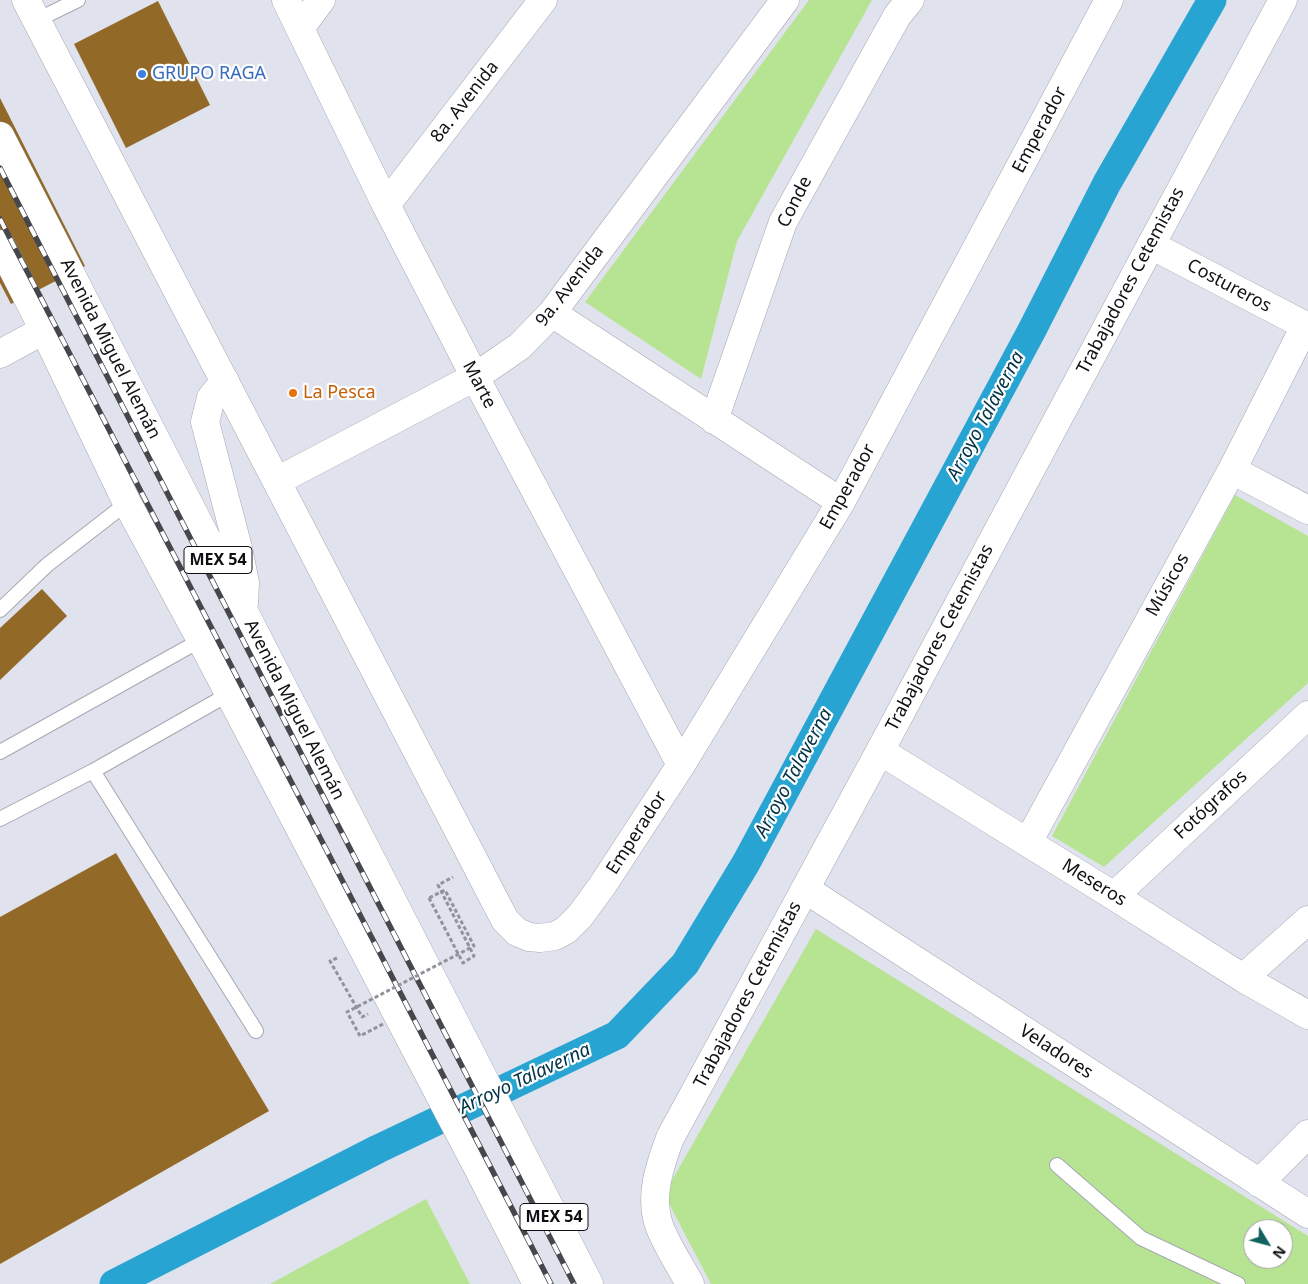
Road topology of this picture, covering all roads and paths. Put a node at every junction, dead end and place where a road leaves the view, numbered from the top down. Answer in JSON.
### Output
{"nodes":[{"id":1,"x":78,"y":0,"type":"edge"},
{"id":2,"x":286,"y":0,"type":"edge"},
{"id":3,"x":321,"y":0,"type":"edge"},
{"id":4,"x":543,"y":0,"type":"edge"},
{"id":5,"x":785,"y":0,"type":"edge"},
{"id":6,"x":910,"y":0,"type":"edge"},
{"id":7,"x":1109,"y":0,"type":"edge"},
{"id":8,"x":1283,"y":0,"type":"edge"},
{"id":9,"x":32,"y":10,"type":"edge"},
{"id":10,"x":301,"y":27,"type":"junction"},
{"id":11,"x":0,"y":136,"type":"edge"},
{"id":12,"x":386,"y":205,"type":"junction"},
{"id":13,"x":0,"y":244,"type":"edge"},
{"id":14,"x":1150,"y":245,"type":"junction"},
{"id":15,"x":552,"y":313,"type":"junction"},
{"id":16,"x":1306,"y":327,"type":"edge"},
{"id":17,"x":44,"y":330,"type":"junction"},
{"id":18,"x":0,"y":354,"type":"edge"},
{"id":19,"x":474,"y":377,"type":"junction"},
{"id":20,"x":225,"y":381,"type":"junction"},
{"id":21,"x":714,"y":420,"type":"junction"},
{"id":22,"x":1232,"y":470,"type":"junction"},
{"id":23,"x":276,"y":481,"type":"junction"},
{"id":24,"x":127,"y":502,"type":"junction"},
{"id":25,"x":841,"y":502,"type":"junction"},
{"id":26,"x":1308,"y":510,"type":"edge"},
{"id":27,"x":0,"y":610,"type":"edge"},
{"id":28,"x":244,"y":612,"type":"junction"},
{"id":29,"x":201,"y":640,"type":"junction"},
{"id":30,"x":230,"y":694,"type":"junction"},
{"id":31,"x":1308,"y":715,"type":"edge"},
{"id":32,"x":0,"y":752,"type":"edge"},
{"id":33,"x":880,"y":752,"type":"junction"},
{"id":34,"x":681,"y":765,"type":"junction"},
{"id":35,"x":93,"y":772,"type":"junction"},
{"id":36,"x":0,"y":819,"type":"edge"},
{"id":37,"x":1028,"y":842,"type":"junction"},
{"id":38,"x":476,"y":864,"type":"junction"},
{"id":39,"x":805,"y":889,"type":"junction"},
{"id":40,"x":1114,"y":896,"type":"junction"},
{"id":41,"x":1308,"y":920,"type":"edge"},
{"id":42,"x":1244,"y":978,"type":"junction"},
{"id":43,"x":1308,"y":1015,"type":"edge"},
{"id":44,"x":388,"y":1016,"type":"junction"},
{"id":45,"x":256,"y":1031,"type":"dead end"},
{"id":46,"x":1308,"y":1134,"type":"edge"},
{"id":47,"x":1057,"y":1165,"type":"dead end"},
{"id":48,"x":1259,"y":1183,"type":"junction"},
{"id":49,"x":1308,"y":1214,"type":"edge"},
{"id":50,"x":537,"y":1284,"type":"edge"},
{"id":51,"x":589,"y":1284,"type":"edge"},
{"id":52,"x":690,"y":1284,"type":"edge"},
{"id":53,"x":1238,"y":1284,"type":"edge"}],
"edges":[{"from":1,"to":9,"type":"lane"},
{"from":2,"to":10,"type":"main road","name":"Marte"},
{"from":3,"to":10,"type":"main road"},
{"from":4,"to":12,"type":"main road","name":"8a. Avenida"},
{"from":5,"to":15,"type":"main road","name":"9a. Avenida"},
{"from":6,"to":21,"type":"main road","name":"Conde"},
{"from":7,"to":25,"type":"main road","name":"Emperador"},
{"from":8,"to":14,"type":"main road","name":"Trabajadores Cetemistas"},
{"from":9,"to":20,"type":"main road"},
{"from":10,"to":12,"type":"main road","name":"Marte"},
{"from":11,"to":28,"type":"main road","name":"Avenida Miguel Alemán","number":"MEX 54"},
{"from":12,"to":19,"type":"main road","name":"Marte"},
{"from":13,"to":17,"type":"main road","number":"MEX 54"},
{"from":14,"to":16,"type":"main road","name":"Costureros"},
{"from":14,"to":33,"type":"main road","name":"Trabajadores Cetemistas"},
{"from":15,"to":19,"type":"main road","name":"9a. Avenida"},
{"from":15,"to":21,"type":"main road"},
{"from":16,"to":22,"type":"main road","name":"Músicos"},
{"from":17,"to":18,"type":"main road"},
{"from":17,"to":24,"type":"main road","number":"MEX 54"},
{"from":19,"to":23,"type":"main road","name":"9a. Avenida"},
{"from":19,"to":34,"type":"main road","name":"Marte"},
{"from":20,"to":23,"type":"main road"},
{"from":20,"to":28,"type":"main road"},
{"from":21,"to":25,"type":"main road"},
{"from":22,"to":26,"type":"main road"},
{"from":22,"to":37,"type":"main road","name":"Músicos"},
{"from":23,"to":38,"type":"main road"},
{"from":24,"to":27,"type":"lane"},
{"from":24,"to":29,"type":"main road","number":"MEX 54"},
{"from":25,"to":34,"type":"main road","name":"Emperador"},
{"from":28,"to":51,"type":"main road","name":"Avenida Miguel Alemán","number":"MEX 54"},
{"from":29,"to":30,"type":"main road","number":"MEX 54"},
{"from":29,"to":32,"type":"lane"},
{"from":30,"to":35,"type":"lane"},
{"from":30,"to":44,"type":"main road","number":"MEX 54"},
{"from":31,"to":40,"type":"main road","name":"Fotógrafos"},
{"from":33,"to":37,"type":"main road","name":"Meseros"},
{"from":33,"to":39,"type":"main road","name":"Trabajadores Cetemistas"},
{"from":34,"to":38,"type":"main road","name":"Emperador"},
{"from":35,"to":36,"type":"lane"},
{"from":35,"to":45,"type":"lane"},
{"from":37,"to":40,"type":"main road","name":"Meseros"},
{"from":38,"to":44,"type":"path","bridge":true},
{"from":39,"to":48,"type":"main road","name":"Veladores"},
{"from":39,"to":52,"type":"main road","name":"Trabajadores Cetemistas"},
{"from":40,"to":42,"type":"main road","name":"Meseros"},
{"from":41,"to":42,"type":"main road"},
{"from":42,"to":43,"type":"main road","name":"Meseros"},
{"from":44,"to":50,"type":"main road","number":"MEX 54"},
{"from":46,"to":48,"type":"main road"},
{"from":47,"to":53,"type":"lane"},
{"from":48,"to":49,"type":"main road","name":"Veladores"}]}
